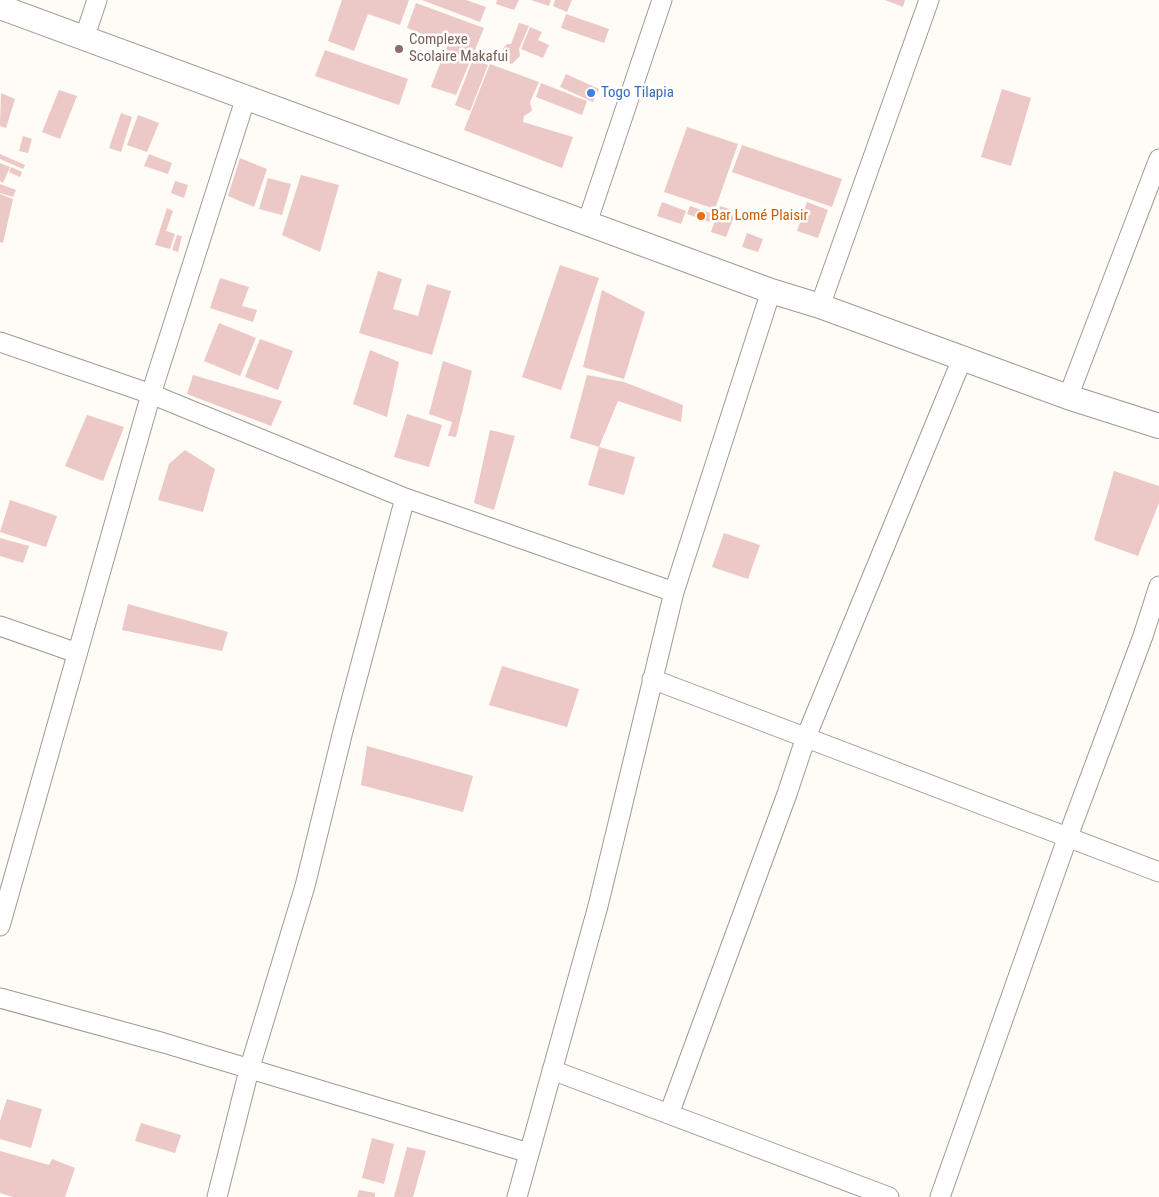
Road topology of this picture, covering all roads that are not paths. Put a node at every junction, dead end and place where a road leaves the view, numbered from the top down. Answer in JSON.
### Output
{"nodes":[{"id":1,"x":97,"y":0,"type":"edge"},
{"id":2,"x":662,"y":0,"type":"edge"},
{"id":3,"x":929,"y":0,"type":"edge"},
{"id":4,"x":0,"y":7,"type":"edge"},
{"id":5,"x":84,"y":38,"type":"junction"},
{"id":6,"x":246,"y":97,"type":"junction"},
{"id":7,"x":1159,"y":159,"type":"edge"},
{"id":8,"x":587,"y":223,"type":"junction"},
{"id":9,"x":771,"y":291,"type":"junction"},
{"id":10,"x":820,"y":306,"type":"junction"},
{"id":11,"x":0,"y":342,"type":"edge"},
{"id":12,"x":962,"y":359,"type":"junction"},
{"id":13,"x":151,"y":394,"type":"junction"},
{"id":14,"x":1068,"y":397,"type":"junction"},
{"id":15,"x":1159,"y":426,"type":"edge"},
{"id":16,"x":405,"y":498,"type":"junction"},
{"id":17,"x":1159,"y":586,"type":"edge"},
{"id":18,"x":674,"y":592,"type":"junction"},
{"id":19,"x":0,"y":626,"type":"edge"},
{"id":20,"x":78,"y":654,"type":"junction"},
{"id":21,"x":652,"y":679,"type":"junction"},
{"id":22,"x":806,"y":737,"type":"junction"},
{"id":23,"x":1067,"y":839,"type":"junction"},
{"id":24,"x":1159,"y":872,"type":"edge"},
{"id":25,"x":0,"y":926,"type":"edge"},
{"id":26,"x":0,"y":998,"type":"edge"},
{"id":27,"x":249,"y":1070,"type":"junction"},
{"id":28,"x":552,"y":1070,"type":"junction"},
{"id":29,"x":669,"y":1114,"type":"junction"},
{"id":30,"x":529,"y":1153,"type":"junction"},
{"id":31,"x":217,"y":1197,"type":"edge"},
{"id":32,"x":517,"y":1197,"type":"edge"},
{"id":33,"x":889,"y":1197,"type":"edge"},
{"id":34,"x":940,"y":1197,"type":"edge"}],
"edges":[{"from":1,"to":5,"type":"street"},
{"from":2,"to":8,"type":"street"},
{"from":3,"to":10,"type":"street"},
{"from":4,"to":5,"type":"street"},
{"from":5,"to":6,"type":"street"},
{"from":6,"to":8,"type":"street"},
{"from":6,"to":13,"type":"street"},
{"from":7,"to":14,"type":"street"},
{"from":8,"to":9,"type":"street"},
{"from":9,"to":10,"type":"street"},
{"from":9,"to":18,"type":"street"},
{"from":10,"to":12,"type":"street"},
{"from":11,"to":13,"type":"street"},
{"from":12,"to":14,"type":"street"},
{"from":12,"to":22,"type":"street"},
{"from":13,"to":16,"type":"street"},
{"from":13,"to":20,"type":"street"},
{"from":14,"to":15,"type":"street"},
{"from":16,"to":18,"type":"street"},
{"from":16,"to":27,"type":"street"},
{"from":17,"to":23,"type":"street"},
{"from":18,"to":21,"type":"street"},
{"from":19,"to":20,"type":"street"},
{"from":20,"to":25,"type":"street"},
{"from":21,"to":22,"type":"street"},
{"from":21,"to":28,"type":"street"},
{"from":22,"to":23,"type":"street"},
{"from":22,"to":29,"type":"street"},
{"from":23,"to":24,"type":"street"},
{"from":23,"to":34,"type":"street"},
{"from":26,"to":27,"type":"street"},
{"from":27,"to":30,"type":"street"},
{"from":27,"to":31,"type":"street"},
{"from":28,"to":29,"type":"street"},
{"from":28,"to":30,"type":"street"},
{"from":29,"to":33,"type":"street"},
{"from":30,"to":32,"type":"street"}]}
